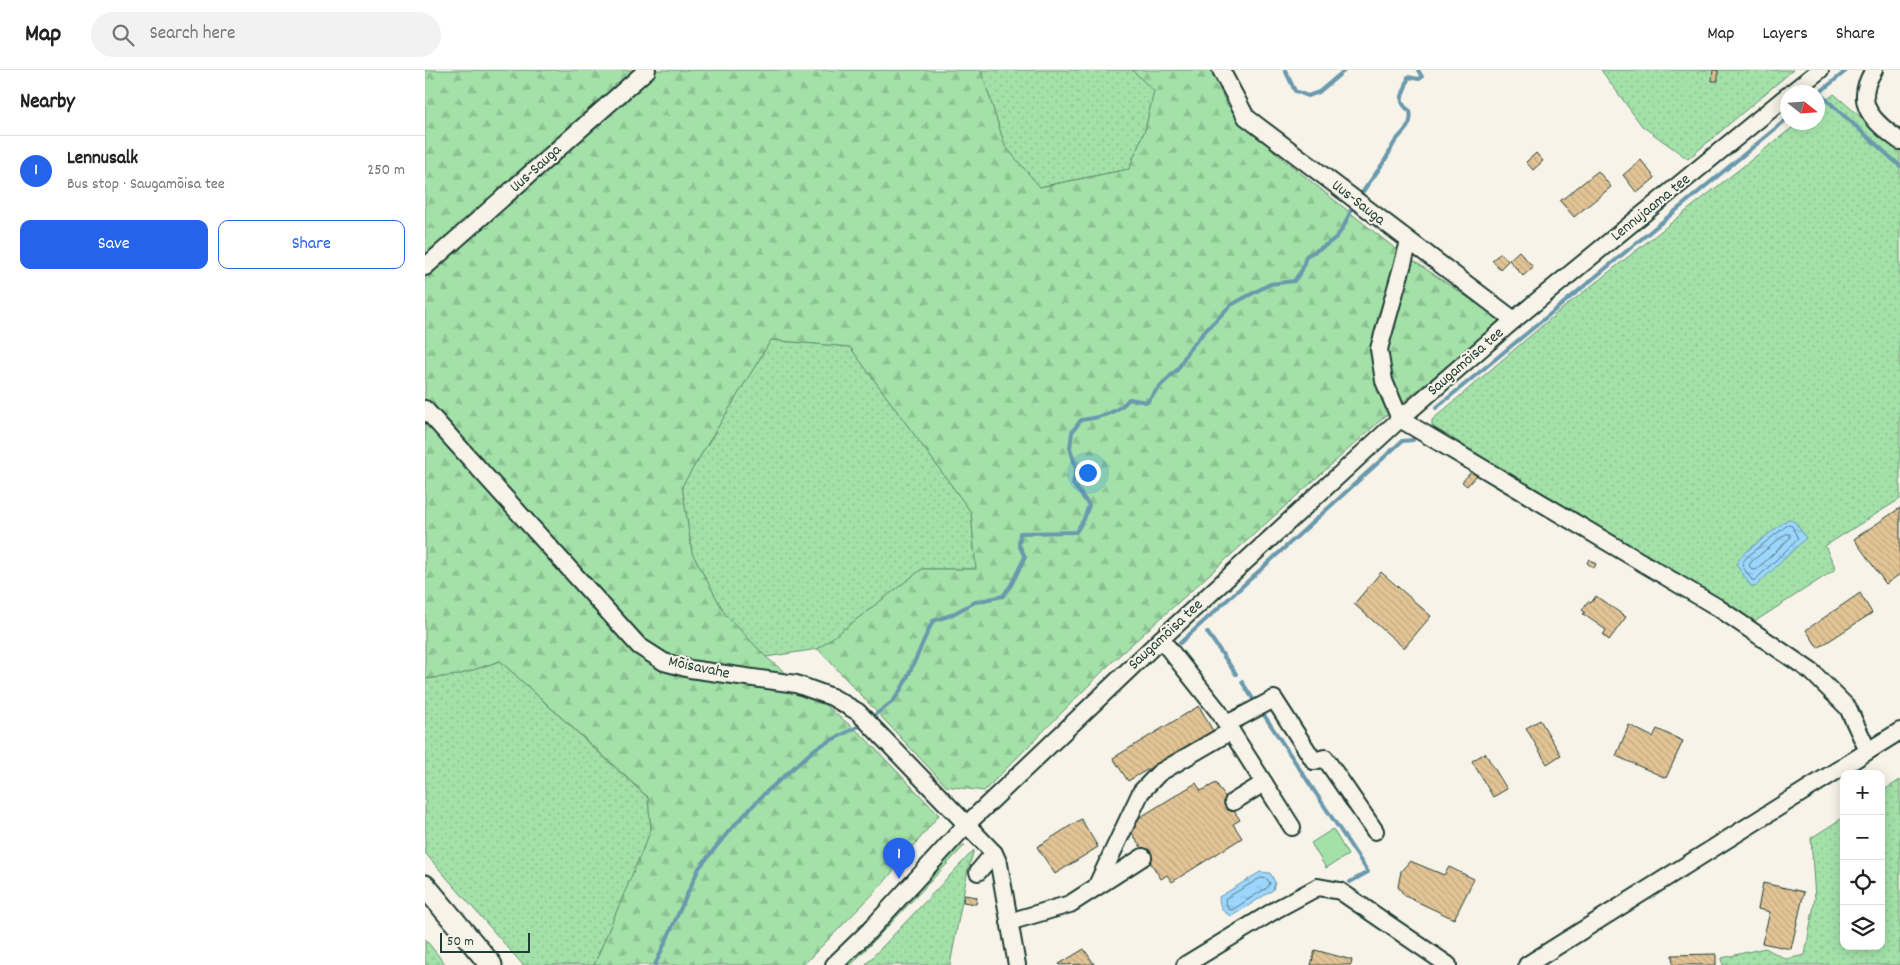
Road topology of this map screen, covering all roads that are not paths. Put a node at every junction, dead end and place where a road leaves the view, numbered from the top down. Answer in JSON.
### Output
{"nodes":[{"id":1,"x":647,"y":70,"type":"edge"},
{"id":2,"x":1221,"y":70,"type":"edge"},
{"id":3,"x":1820,"y":70,"type":"edge"},
{"id":4,"x":1874,"y":70,"type":"edge"},
{"id":5,"x":1801,"y":85,"type":"edge"},
{"id":6,"x":1780,"y":102,"type":"edge"},
{"id":7,"x":1900,"y":141,"type":"edge"},
{"id":8,"x":1409,"y":242,"type":"junction"},
{"id":9,"x":425,"y":267,"type":"edge"},
{"id":10,"x":1514,"y":320,"type":"junction"},
{"id":11,"x":425,"y":409,"type":"edge"},
{"id":12,"x":1400,"y":419,"type":"junction"},
{"id":13,"x":1161,"y":639,"type":"junction"},
{"id":14,"x":1229,"y":727,"type":"junction"},
{"id":15,"x":1900,"y":731,"type":"edge"},
{"id":16,"x":1868,"y":751,"type":"junction"},
{"id":17,"x":1264,"y":783,"type":"junction"},
{"id":18,"x":1233,"y":802,"type":"dead end"},
{"id":19,"x":967,"y":826,"type":"junction"},
{"id":20,"x":1292,"y":828,"type":"dead end"},
{"id":21,"x":1375,"y":831,"type":"dead end"},
{"id":22,"x":994,"y":853,"type":"junction"},
{"id":23,"x":1143,"y":858,"type":"dead end"},
{"id":24,"x":978,"y":872,"type":"dead end"},
{"id":25,"x":1097,"y":885,"type":"junction"},
{"id":26,"x":425,"y":886,"type":"edge"},
{"id":27,"x":1009,"y":922,"type":"junction"},
{"id":28,"x":491,"y":965,"type":"edge"},
{"id":29,"x":834,"y":965,"type":"edge"},
{"id":30,"x":1017,"y":965,"type":"edge"},
{"id":31,"x":1185,"y":965,"type":"edge"},
{"id":32,"x":1448,"y":965,"type":"edge"},
{"id":33,"x":1527,"y":965,"type":"edge"}],
"edges":[{"from":1,"to":9,"type":"street","name":"Uus-Sauga"},
{"from":2,"to":8,"type":"street","name":"Uus-Sauga"},
{"from":3,"to":5,"type":"street"},
{"from":4,"to":7,"type":"street"},
{"from":6,"to":10,"type":"street","name":"Lennujaama tee"},
{"from":8,"to":10,"type":"street","name":"Uus-Sauga"},
{"from":8,"to":12,"type":"street"},
{"from":10,"to":12,"type":"street","name":"Saugamõisa tee"},
{"from":11,"to":19,"type":"street","name":"Mõisavahe"},
{"from":12,"to":13,"type":"street","name":"Saugamõisa tee"},
{"from":12,"to":16,"type":"street"},
{"from":13,"to":14,"type":"street"},
{"from":13,"to":19,"type":"street","name":"Saugamõisa tee"},
{"from":14,"to":17,"type":"street"},
{"from":14,"to":21,"type":"street"},
{"from":14,"to":25,"type":"street"},
{"from":15,"to":16,"type":"street"},
{"from":16,"to":33,"type":"street"},
{"from":17,"to":18,"type":"street"},
{"from":17,"to":20,"type":"street"},
{"from":19,"to":22,"type":"street","name":"Mõisavahe"},
{"from":19,"to":29,"type":"street","name":"Saugamõisa tee"},
{"from":22,"to":24,"type":"street"},
{"from":22,"to":27,"type":"street"},
{"from":23,"to":25,"type":"street"},
{"from":25,"to":27,"type":"street"},
{"from":26,"to":28,"type":"main road"},
{"from":27,"to":30,"type":"street"},
{"from":31,"to":32,"type":"street"}]}
